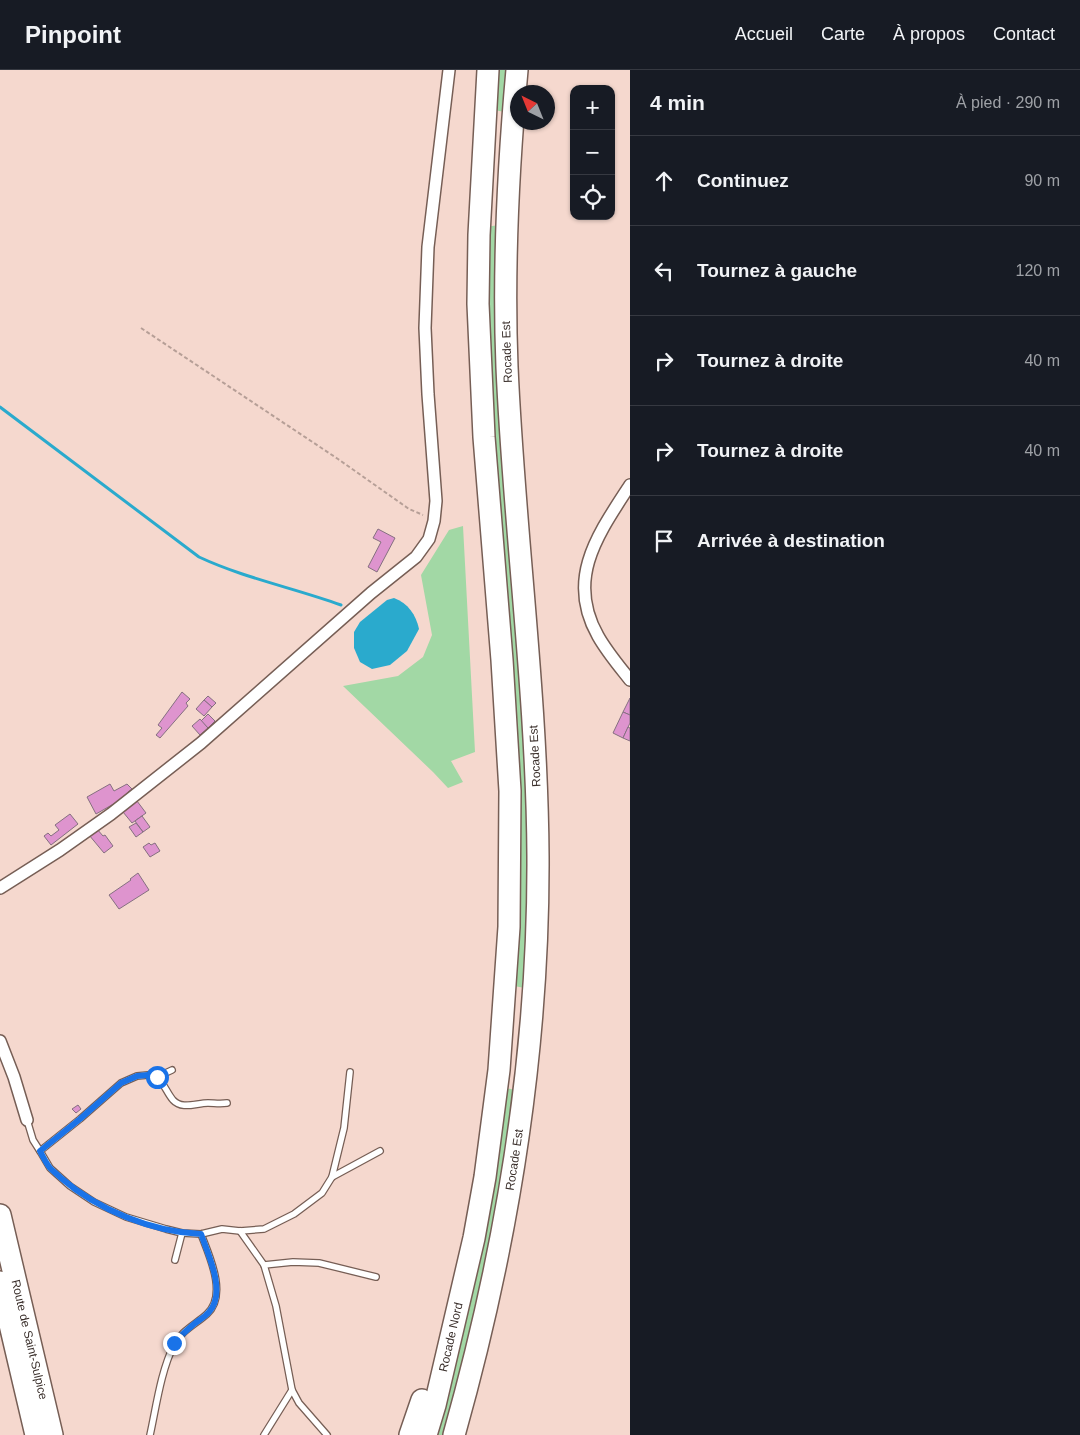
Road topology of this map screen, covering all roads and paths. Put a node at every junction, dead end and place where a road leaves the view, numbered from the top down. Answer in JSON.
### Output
{"nodes":[{"id":1,"x":449,"y":70,"type":"edge"},
{"id":2,"x":488,"y":70,"type":"edge"},
{"id":3,"x":517,"y":70,"type":"edge"},
{"id":4,"x":141,"y":328,"type":"dead end"},
{"id":5,"x":630,"y":485,"type":"edge"},
{"id":6,"x":434,"y":521,"type":"junction"},
{"id":7,"x":630,"y":680,"type":"edge"},
{"id":8,"x":0,"y":888,"type":"edge"},
{"id":9,"x":0,"y":1041,"type":"edge"},
{"id":10,"x":172,"y":1070,"type":"dead end"},
{"id":11,"x":350,"y":1072,"type":"dead end"},
{"id":12,"x":157,"y":1077,"type":"junction"},
{"id":13,"x":227,"y":1103,"type":"dead end"},
{"id":14,"x":27,"y":1120,"type":"joint"},
{"id":15,"x":40,"y":1151,"type":"junction"},
{"id":16,"x":380,"y":1151,"type":"dead end"},
{"id":17,"x":332,"y":1178,"type":"junction"},
{"id":18,"x":0,"y":1215,"type":"edge"},
{"id":19,"x":240,"y":1231,"type":"junction"},
{"id":20,"x":182,"y":1233,"type":"junction"},
{"id":21,"x":201,"y":1234,"type":"junction"},
{"id":22,"x":474,"y":1238,"type":"junction"},
{"id":23,"x":501,"y":1244,"type":"junction"},
{"id":24,"x":175,"y":1260,"type":"dead end"},
{"id":25,"x":264,"y":1265,"type":"junction"},
{"id":26,"x":376,"y":1277,"type":"dead end"},
{"id":27,"x":0,"y":1282,"type":"edge"},
{"id":28,"x":292,"y":1390,"type":"junction"},
{"id":29,"x":151,"y":1434,"type":"edge"},
{"id":30,"x":36,"y":1435,"type":"edge"},
{"id":31,"x":52,"y":1435,"type":"edge"},
{"id":32,"x":264,"y":1435,"type":"edge"},
{"id":33,"x":327,"y":1435,"type":"edge"},
{"id":34,"x":410,"y":1435,"type":"edge"},
{"id":35,"x":426,"y":1435,"type":"edge"},
{"id":36,"x":454,"y":1435,"type":"edge"},
{"id":37,"x":469,"y":1435,"type":"edge"}],
"edges":[{"from":1,"to":6,"type":"street"},
{"from":2,"to":22,"type":"highway"},
{"from":3,"to":23,"type":"highway","name":"Rocade Est"},
{"from":4,"to":6,"type":"path"},
{"from":5,"to":7,"type":"street"},
{"from":6,"to":8,"type":"street"},
{"from":9,"to":14,"type":"street"},
{"from":10,"to":12,"type":"lane"},
{"from":11,"to":17,"type":"lane"},
{"from":12,"to":13,"type":"lane"},
{"from":12,"to":15,"type":"lane"},
{"from":14,"to":15,"type":"lane"},
{"from":15,"to":20,"type":"lane"},
{"from":16,"to":17,"type":"lane"},
{"from":17,"to":19,"type":"lane"},
{"from":18,"to":31,"type":"highway","name":"Route de Saint-Sulpice"},
{"from":19,"to":21,"type":"lane"},
{"from":19,"to":25,"type":"lane"},
{"from":20,"to":21,"type":"lane"},
{"from":20,"to":24,"type":"lane"},
{"from":21,"to":29,"type":"lane"},
{"from":22,"to":34,"type":"highway"},
{"from":22,"to":35,"type":"highway","name":"Rocade Nord"},
{"from":23,"to":36,"type":"highway","name":"Rocade Est"},
{"from":23,"to":37,"type":"highway"},
{"from":25,"to":26,"type":"lane"},
{"from":25,"to":28,"type":"lane"},
{"from":27,"to":30,"type":"highway","name":"Route de Saint-Sulpice"},
{"from":28,"to":32,"type":"lane"},
{"from":28,"to":33,"type":"lane"}]}
